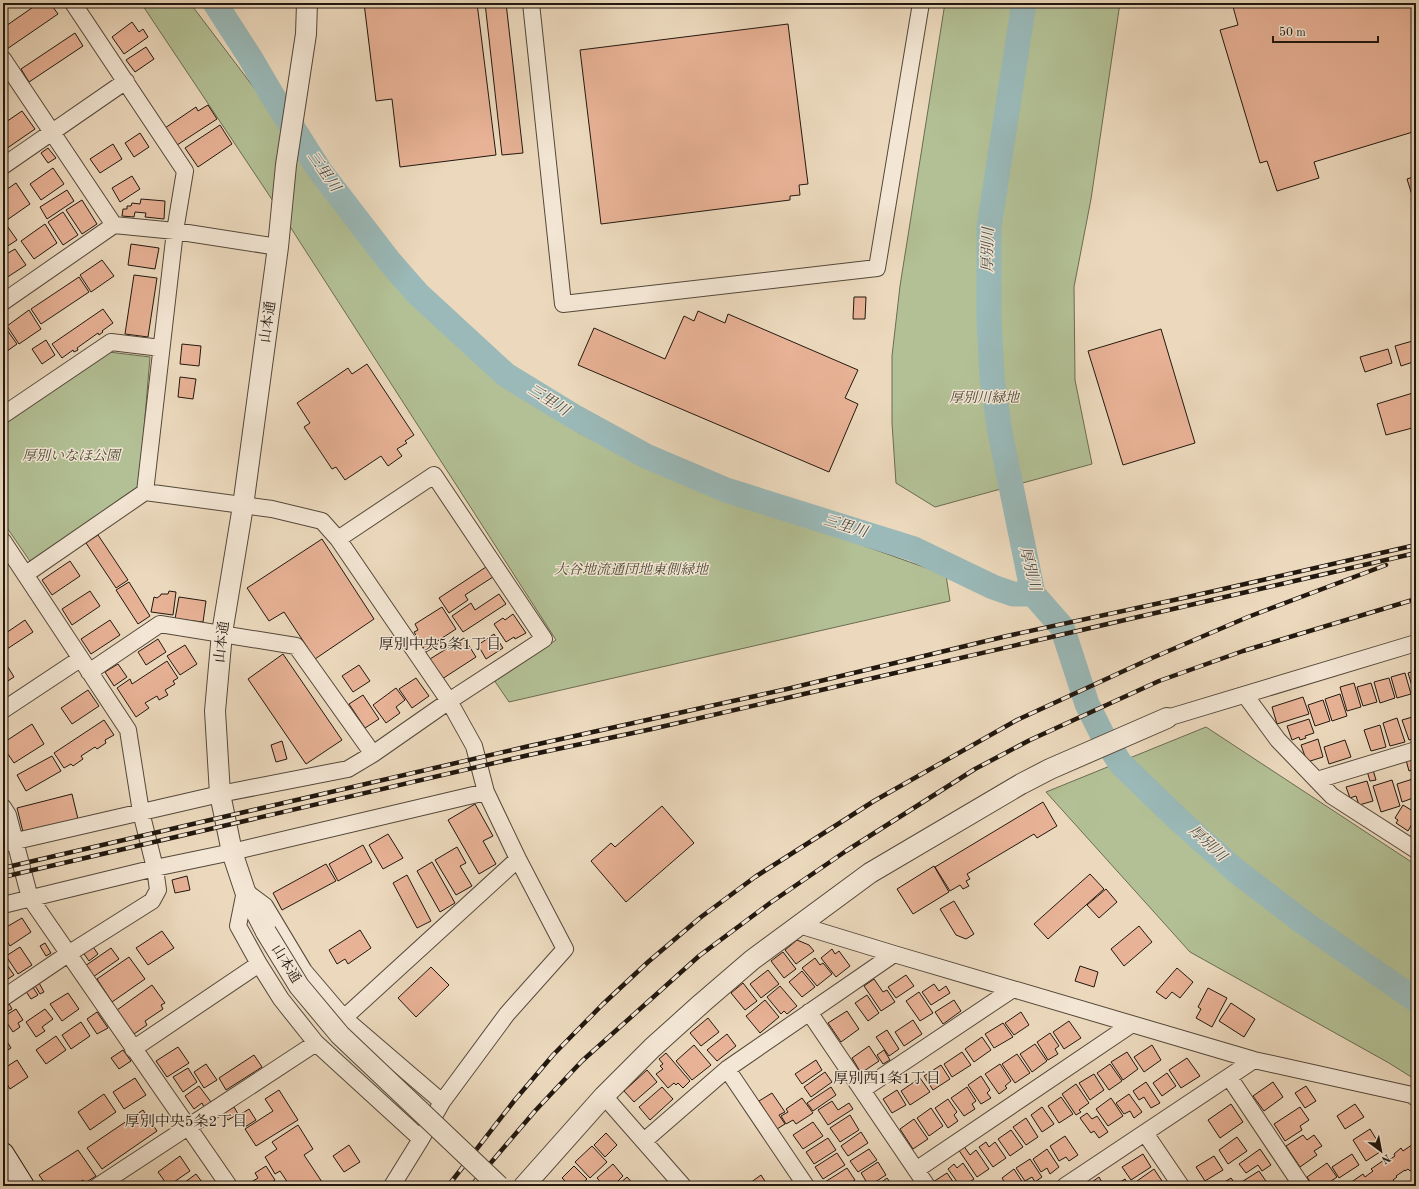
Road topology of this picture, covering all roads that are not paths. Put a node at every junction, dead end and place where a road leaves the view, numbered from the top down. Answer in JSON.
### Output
{"nodes":[{"id":1,"x":73,"y":3,"type":"edge"},
{"id":2,"x":307,"y":3,"type":"edge"},
{"id":3,"x":531,"y":3,"type":"edge"},
{"id":4,"x":921,"y":3,"type":"edge"},
{"id":5,"x":3,"y":59,"type":"edge"},
{"id":6,"x":126,"y":81,"type":"junction"},
{"id":7,"x":52,"y":132,"type":"junction"},
{"id":8,"x":3,"y":166,"type":"edge"},
{"id":9,"x":114,"y":225,"type":"junction"},
{"id":10,"x":175,"y":231,"type":"junction"},
{"id":11,"x":278,"y":247,"type":"junction"},
{"id":12,"x":3,"y":302,"type":"edge"},
{"id":13,"x":161,"y":348,"type":"junction"},
{"id":14,"x":3,"y":415,"type":"edge"},
{"id":15,"x":145,"y":492,"type":"junction"},
{"id":16,"x":243,"y":506,"type":"junction"},
{"id":17,"x":338,"y":539,"type":"junction"},
{"id":18,"x":3,"y":541,"type":"edge"},
{"id":19,"x":26,"y":574,"type":"junction"},
{"id":20,"x":222,"y":634,"type":"junction"},
{"id":21,"x":1416,"y":643,"type":"edge"},
{"id":22,"x":84,"y":665,"type":"junction"},
{"id":23,"x":1245,"y":695,"type":"junction"},
{"id":24,"x":449,"y":701,"type":"junction"},
{"id":25,"x":3,"y":710,"type":"edge"},
{"id":26,"x":1167,"y":718,"type":"joint"},
{"id":27,"x":1416,"y":750,"type":"edge"},
{"id":28,"x":373,"y":754,"type":"junction"},
{"id":29,"x":1317,"y":780,"type":"junction"},
{"id":30,"x":486,"y":792,"type":"junction"},
{"id":31,"x":220,"y":794,"type":"junction"},
{"id":32,"x":3,"y":807,"type":"edge"},
{"id":33,"x":141,"y":812,"type":"junction"},
{"id":34,"x":9,"y":842,"type":"edge"},
{"id":35,"x":1416,"y":850,"type":"edge"},
{"id":36,"x":232,"y":852,"type":"junction"},
{"id":37,"x":518,"y":859,"type":"junction"},
{"id":38,"x":155,"y":868,"type":"junction"},
{"id":39,"x":245,"y":891,"type":"junction"},
{"id":40,"x":30,"y":898,"type":"junction"},
{"id":41,"x":3,"y":905,"type":"edge"},
{"id":42,"x":800,"y":925,"type":"junction"},
{"id":43,"x":68,"y":954,"type":"junction"},
{"id":44,"x":894,"y":954,"type":"junction"},
{"id":45,"x":259,"y":964,"type":"junction"},
{"id":46,"x":1013,"y":989,"type":"junction"},
{"id":47,"x":3,"y":998,"type":"edge"},
{"id":48,"x":810,"y":1012,"type":"junction"},
{"id":49,"x":344,"y":1018,"type":"junction"},
{"id":50,"x":1132,"y":1024,"type":"junction"},
{"id":51,"x":316,"y":1043,"type":"junction"},
{"id":52,"x":134,"y":1049,"type":"junction"},
{"id":53,"x":1254,"y":1060,"type":"junction"},
{"id":54,"x":727,"y":1069,"type":"junction"},
{"id":55,"x":1229,"y":1077,"type":"junction"},
{"id":56,"x":862,"y":1090,"type":"junction"},
{"id":57,"x":604,"y":1096,"type":"junction"},
{"id":58,"x":1416,"y":1098,"type":"edge"},
{"id":59,"x":442,"y":1102,"type":"junction"},
{"id":60,"x":188,"y":1127,"type":"junction"},
{"id":61,"x":1145,"y":1133,"type":"junction"},
{"id":62,"x":421,"y":1140,"type":"junction"},
{"id":63,"x":644,"y":1141,"type":"junction"},
{"id":64,"x":3,"y":1154,"type":"edge"},
{"id":65,"x":916,"y":1170,"type":"junction"},
{"id":66,"x":527,"y":1185,"type":"edge"},
{"id":67,"x":23,"y":1186,"type":"edge"},
{"id":68,"x":98,"y":1186,"type":"edge"},
{"id":69,"x":229,"y":1186,"type":"edge"},
{"id":70,"x":392,"y":1186,"type":"edge"},
{"id":71,"x":499,"y":1186,"type":"edge"},
{"id":72,"x":682,"y":1186,"type":"edge"},
{"id":73,"x":806,"y":1186,"type":"edge"},
{"id":74,"x":927,"y":1186,"type":"edge"},
{"id":75,"x":1066,"y":1186,"type":"edge"},
{"id":76,"x":1181,"y":1186,"type":"edge"},
{"id":77,"x":1302,"y":1186,"type":"edge"}],
"edges":[{"from":1,"to":6,"type":"street"},
{"from":2,"to":11,"type":"street","name":"山本通"},
{"from":3,"to":4,"type":"street"},
{"from":5,"to":7,"type":"street"},
{"from":6,"to":7,"type":"street"},
{"from":6,"to":10,"type":"street"},
{"from":7,"to":8,"type":"street"},
{"from":7,"to":9,"type":"street"},
{"from":9,"to":10,"type":"street"},
{"from":9,"to":12,"type":"street"},
{"from":10,"to":11,"type":"street"},
{"from":10,"to":13,"type":"street"},
{"from":11,"to":16,"type":"street","name":"山本通"},
{"from":13,"to":14,"type":"street"},
{"from":13,"to":15,"type":"street"},
{"from":15,"to":16,"type":"street"},
{"from":15,"to":19,"type":"street"},
{"from":16,"to":17,"type":"street"},
{"from":16,"to":20,"type":"street","name":"山本通"},
{"from":17,"to":24,"type":"street"},
{"from":17,"to":24,"type":"street"},
{"from":18,"to":19,"type":"street"},
{"from":19,"to":22,"type":"street"},
{"from":20,"to":22,"type":"street"},
{"from":20,"to":28,"type":"street"},
{"from":20,"to":31,"type":"street","name":"山本通"},
{"from":21,"to":23,"type":"street"},
{"from":22,"to":25,"type":"street"},
{"from":22,"to":33,"type":"street"},
{"from":23,"to":26,"type":"street"},
{"from":23,"to":29,"type":"street"},
{"from":24,"to":28,"type":"street"},
{"from":24,"to":30,"type":"street"},
{"from":26,"to":42,"type":"street"},
{"from":27,"to":29,"type":"street"},
{"from":28,"to":31,"type":"street"},
{"from":29,"to":35,"type":"street"},
{"from":30,"to":36,"type":"street"},
{"from":30,"to":37,"type":"street"},
{"from":31,"to":33,"type":"street"},
{"from":31,"to":36,"type":"street","name":"山本通"},
{"from":32,"to":34,"type":"street"},
{"from":33,"to":34,"type":"street"},
{"from":33,"to":38,"type":"street"},
{"from":34,"to":40,"type":"street"},
{"from":36,"to":38,"type":"street"},
{"from":36,"to":39,"type":"street","name":"山本通"},
{"from":37,"to":49,"type":"street"},
{"from":37,"to":59,"type":"street"},
{"from":38,"to":40,"type":"street"},
{"from":38,"to":43,"type":"street"},
{"from":39,"to":45,"type":"street"},
{"from":39,"to":49,"type":"street"},
{"from":39,"to":71,"type":"street","name":"山本通","bridge":true},
{"from":40,"to":41,"type":"street"},
{"from":40,"to":43,"type":"street"},
{"from":42,"to":44,"type":"street"},
{"from":42,"to":57,"type":"street"},
{"from":43,"to":47,"type":"street"},
{"from":43,"to":52,"type":"street"},
{"from":44,"to":46,"type":"street"},
{"from":44,"to":48,"type":"street"},
{"from":45,"to":51,"type":"street"},
{"from":45,"to":52,"type":"street"},
{"from":46,"to":50,"type":"street"},
{"from":46,"to":56,"type":"street"},
{"from":48,"to":54,"type":"street"},
{"from":48,"to":56,"type":"street"},
{"from":49,"to":59,"type":"street"},
{"from":50,"to":53,"type":"street"},
{"from":50,"to":65,"type":"street"},
{"from":51,"to":60,"type":"street"},
{"from":51,"to":62,"type":"street"},
{"from":52,"to":60,"type":"street"},
{"from":53,"to":55,"type":"street"},
{"from":53,"to":58,"type":"street"},
{"from":54,"to":63,"type":"street"},
{"from":54,"to":73,"type":"street"},
{"from":55,"to":61,"type":"street"},
{"from":55,"to":77,"type":"street"},
{"from":56,"to":65,"type":"street"},
{"from":57,"to":63,"type":"street"},
{"from":57,"to":66,"type":"street"},
{"from":59,"to":62,"type":"street"},
{"from":60,"to":68,"type":"street"},
{"from":60,"to":69,"type":"street"},
{"from":61,"to":75,"type":"street"},
{"from":61,"to":76,"type":"street"},
{"from":62,"to":70,"type":"street"},
{"from":63,"to":72,"type":"street"},
{"from":64,"to":67,"type":"main road"},
{"from":65,"to":74,"type":"street"}]}
